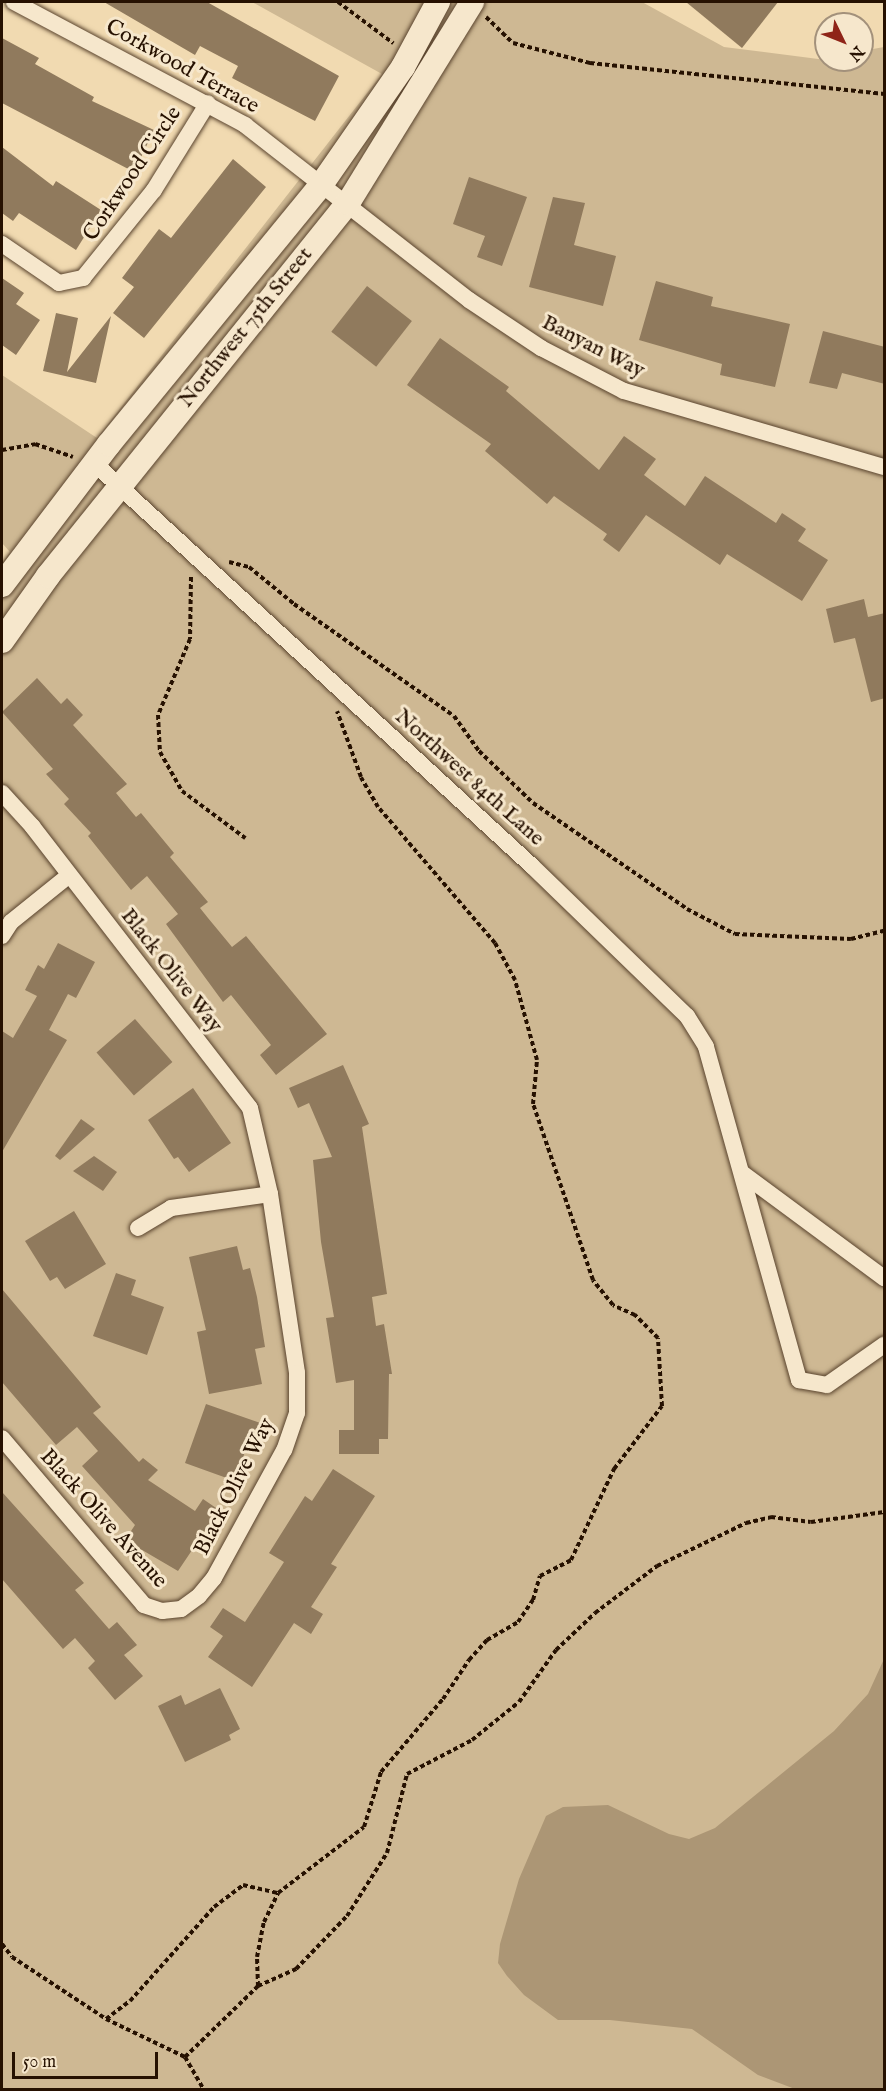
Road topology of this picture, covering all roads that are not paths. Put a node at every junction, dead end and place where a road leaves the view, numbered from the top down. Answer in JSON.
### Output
{"nodes":[{"id":1,"x":14,"y":2,"type":"edge"},
{"id":2,"x":438,"y":2,"type":"edge"},
{"id":3,"x":471,"y":2,"type":"edge"},
{"id":4,"x":208,"y":103,"type":"junction"},
{"id":5,"x":321,"y":185,"type":"junction"},
{"id":6,"x":348,"y":202,"type":"junction"},
{"id":7,"x":2,"y":244,"type":"edge"},
{"id":8,"x":94,"y":463,"type":"junction"},
{"id":9,"x":885,"y":467,"type":"edge"},
{"id":10,"x":120,"y":486,"type":"junction"},
{"id":11,"x":2,"y":585,"type":"edge"},
{"id":12,"x":2,"y":641,"type":"edge"},
{"id":13,"x":2,"y":793,"type":"edge"},
{"id":14,"x":68,"y":876,"type":"junction"},
{"id":15,"x":2,"y":936,"type":"edge"},
{"id":16,"x":742,"y":1173,"type":"junction"},
{"id":17,"x":270,"y":1194,"type":"junction"},
{"id":18,"x":138,"y":1228,"type":"dead end"},
{"id":19,"x":885,"y":1278,"type":"edge"},
{"id":20,"x":885,"y":1345,"type":"edge"},
{"id":21,"x":2,"y":1438,"type":"edge"},
{"id":22,"x":181,"y":1609,"type":"joint"}],
"edges":[{"from":1,"to":4,"type":"street","name":"Corkwood Terrace"},
{"from":2,"to":5,"type":"street","name":"Northwest 75th Street"},
{"from":3,"to":6,"type":"street","name":"Northwest 75th Street"},
{"from":4,"to":5,"type":"street","name":"Corkwood Terrace"},
{"from":4,"to":7,"type":"street","name":"Corkwood Circle"},
{"from":5,"to":6,"type":"street","name":"Banyan Way"},
{"from":5,"to":8,"type":"street","name":"Northwest 75th Street"},
{"from":6,"to":9,"type":"street","name":"Banyan Way"},
{"from":6,"to":10,"type":"street","name":"Northwest 75th Street"},
{"from":8,"to":10,"type":"street","name":"Northwest 84th Lane"},
{"from":8,"to":11,"type":"street","name":"Northwest 75th Street"},
{"from":10,"to":12,"type":"street","name":"Northwest 75th Street"},
{"from":10,"to":16,"type":"street","name":"Northwest 84th Lane"},
{"from":13,"to":14,"type":"street","name":"Black Olive Way"},
{"from":14,"to":15,"type":"street"},
{"from":14,"to":17,"type":"street","name":"Black Olive Way"},
{"from":16,"to":19,"type":"street"},
{"from":16,"to":20,"type":"street","name":"Northwest 84th Lane"},
{"from":17,"to":18,"type":"street"},
{"from":17,"to":22,"type":"street","name":"Black Olive Way"},
{"from":21,"to":22,"type":"street","name":"Black Olive Avenue"}]}
